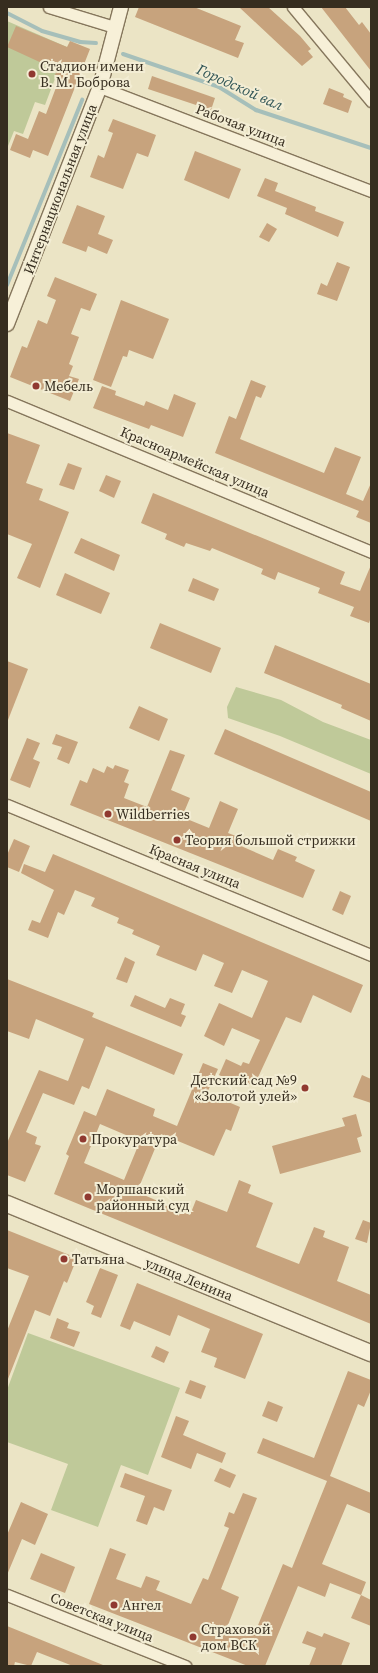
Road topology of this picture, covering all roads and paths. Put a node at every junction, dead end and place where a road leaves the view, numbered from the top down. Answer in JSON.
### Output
{"nodes":[{"id":1,"x":49,"y":7,"type":"edge"},
{"id":2,"x":121,"y":7,"type":"edge"},
{"id":3,"x":293,"y":7,"type":"edge"},
{"id":4,"x":114,"y":27,"type":"junction"},
{"id":5,"x":100,"y":87,"type":"junction"},
{"id":6,"x":371,"y":101,"type":"edge"},
{"id":7,"x":371,"y":191,"type":"edge"},
{"id":8,"x":7,"y":324,"type":"edge"},
{"id":9,"x":7,"y":401,"type":"edge"},
{"id":10,"x":371,"y":552,"type":"edge"},
{"id":11,"x":7,"y":806,"type":"edge"},
{"id":12,"x":371,"y":955,"type":"edge"},
{"id":13,"x":7,"y":1204,"type":"edge"},
{"id":14,"x":371,"y":1353,"type":"edge"},
{"id":15,"x":7,"y":1595,"type":"edge"},
{"id":16,"x":185,"y":1666,"type":"edge"}],
"edges":[{"from":1,"to":4,"type":"street"},
{"from":2,"to":4,"type":"street","name":"Интернациональная улица"},
{"from":3,"to":6,"type":"street"},
{"from":4,"to":5,"type":"street","name":"Интернациональная улица"},
{"from":5,"to":7,"type":"street","name":"Рабочая улица"},
{"from":5,"to":8,"type":"street","name":"Интернациональная улица"},
{"from":9,"to":10,"type":"street","name":"Красноармейская улица"},
{"from":11,"to":12,"type":"street","name":"Красная улица"},
{"from":13,"to":14,"type":"main road","name":"улица Ленина"},
{"from":15,"to":16,"type":"street","name":"Советская улица"}]}
